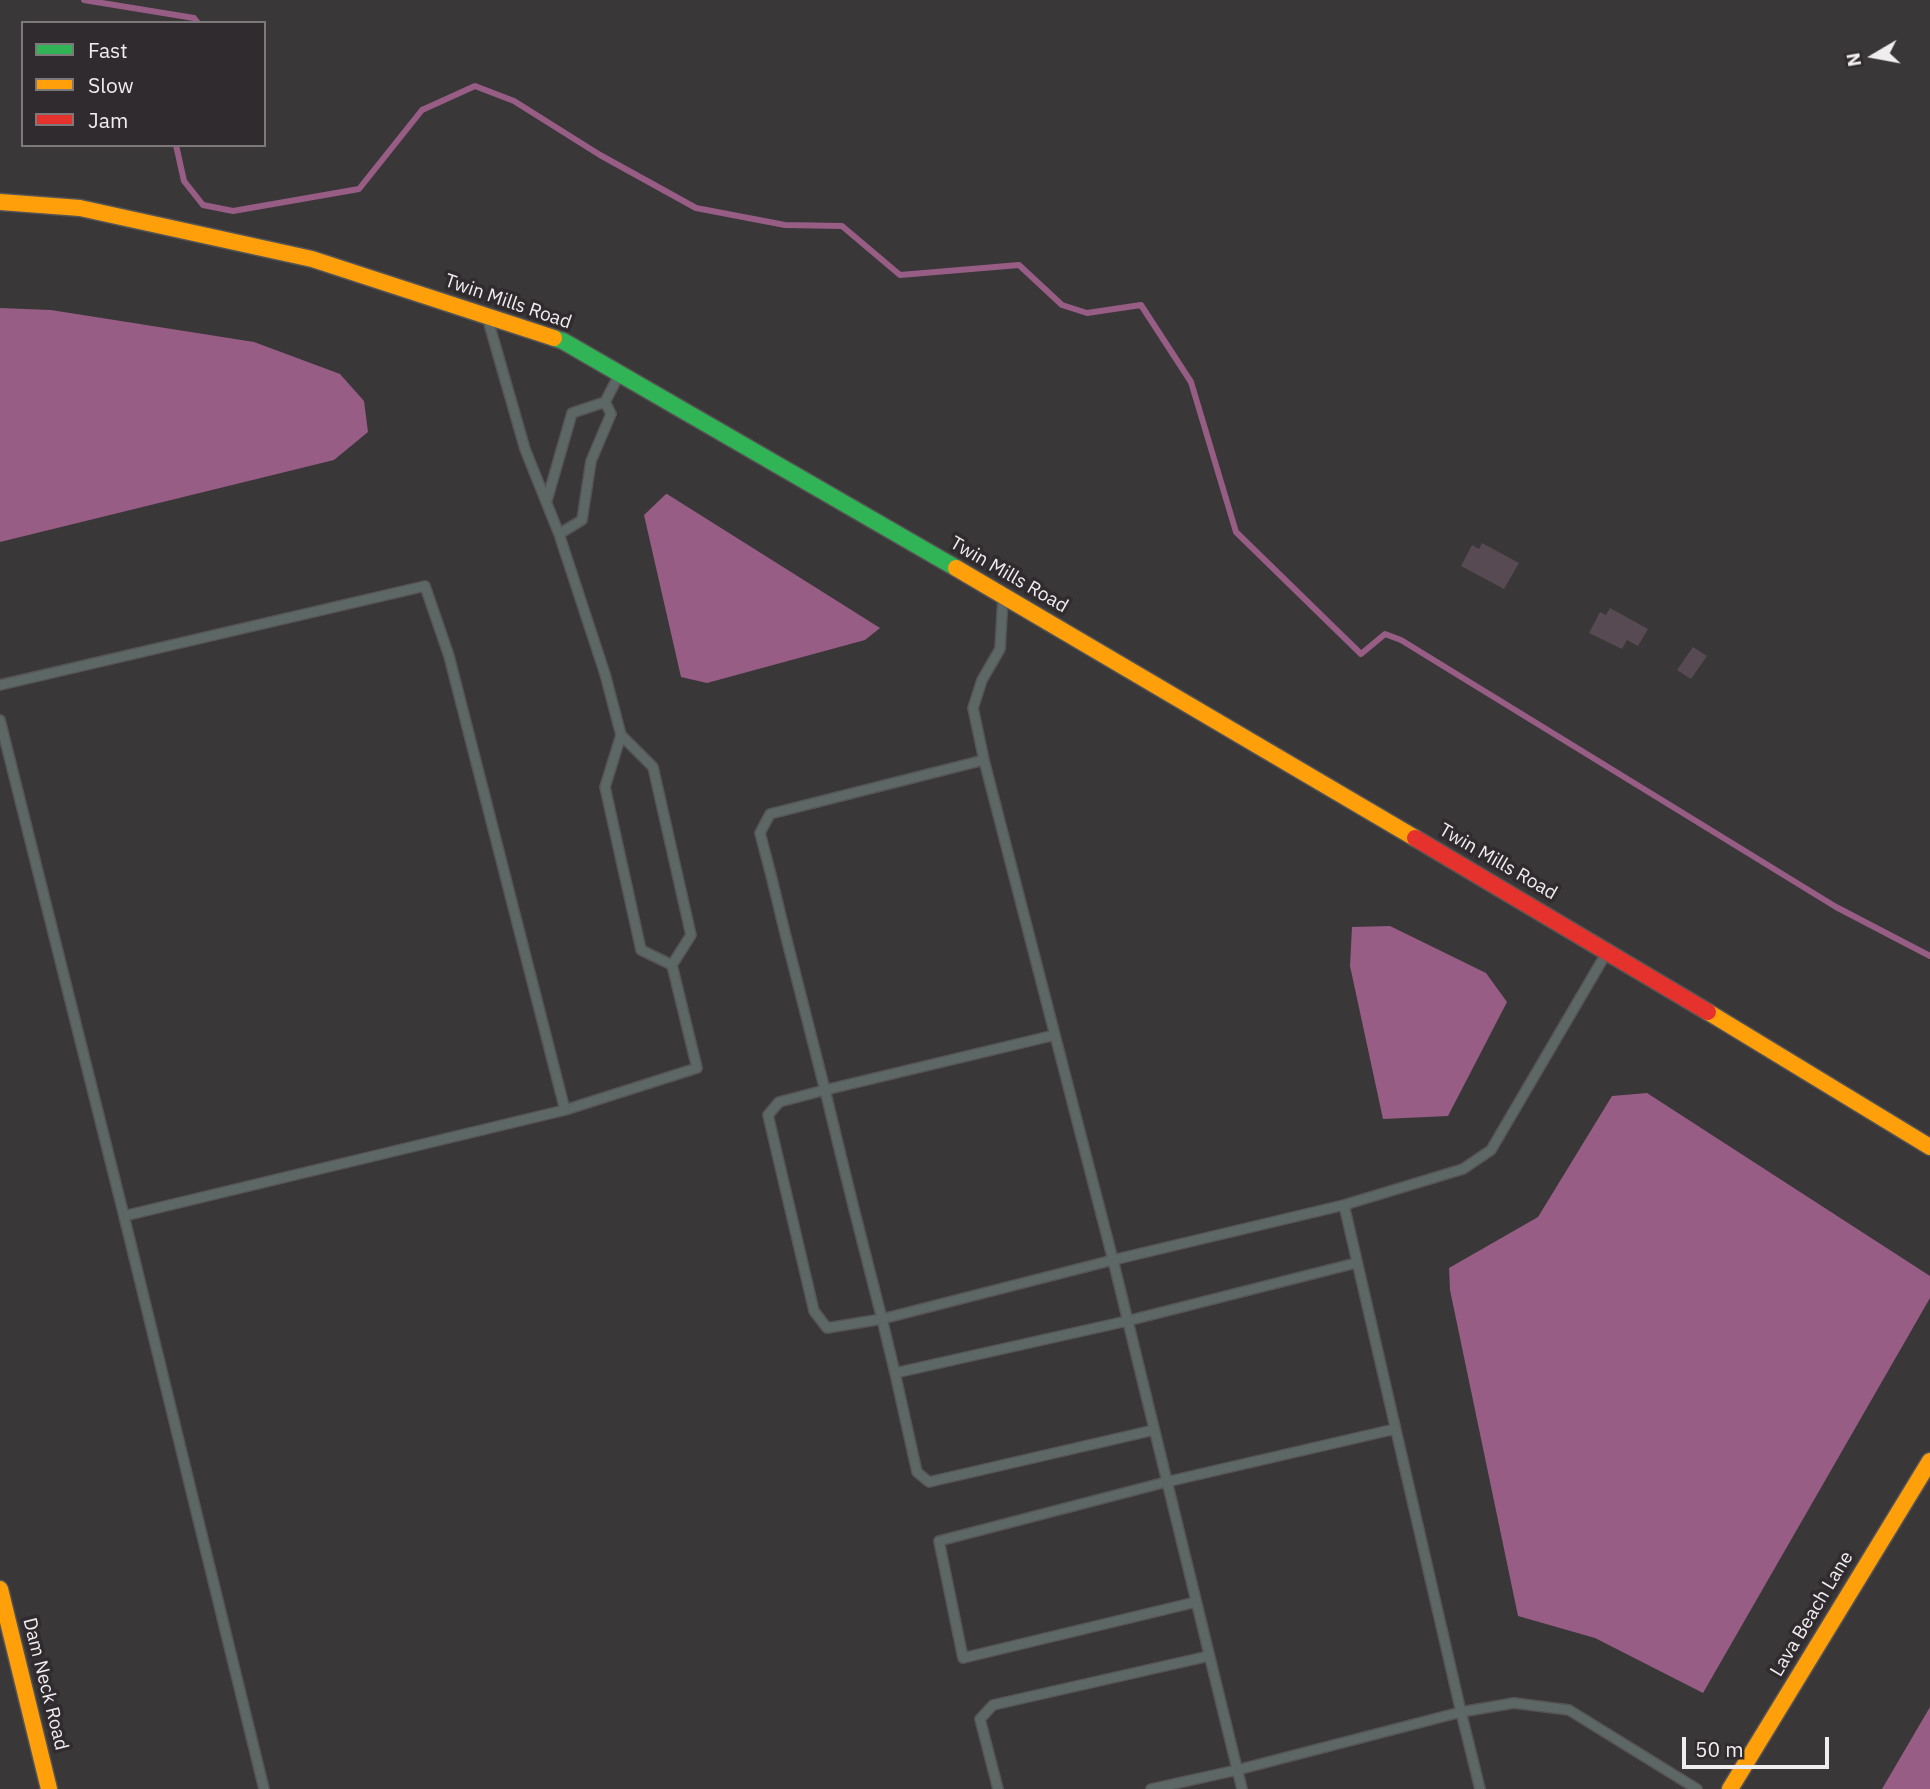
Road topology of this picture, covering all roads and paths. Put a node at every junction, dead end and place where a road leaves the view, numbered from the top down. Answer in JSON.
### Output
{"nodes":[{"id":1,"x":0,"y":202,"type":"edge"},
{"id":2,"x":487,"y":316,"type":"junction"},
{"id":3,"x":620,"y":374,"type":"junction"},
{"id":4,"x":605,"y":402,"type":"junction"},
{"id":5,"x":547,"y":500,"type":"junction"},
{"id":6,"x":559,"y":534,"type":"junction"},
{"id":7,"x":1003,"y":596,"type":"junction"},
{"id":8,"x":0,"y":685,"type":"edge"},
{"id":9,"x":0,"y":720,"type":"edge"},
{"id":10,"x":621,"y":735,"type":"junction"},
{"id":11,"x":984,"y":760,"type":"junction"},
{"id":12,"x":1607,"y":951,"type":"junction"},
{"id":13,"x":672,"y":965,"type":"junction"},
{"id":14,"x":1055,"y":1035,"type":"junction"},
{"id":15,"x":825,"y":1090,"type":"junction"},
{"id":16,"x":565,"y":1110,"type":"junction"},
{"id":17,"x":1930,"y":1147,"type":"edge"},
{"id":18,"x":1344,"y":1205,"type":"junction"},
{"id":19,"x":124,"y":1216,"type":"junction"},
{"id":20,"x":1113,"y":1260,"type":"junction"},
{"id":21,"x":1356,"y":1263,"type":"junction"},
{"id":22,"x":882,"y":1319,"type":"junction"},
{"id":23,"x":1127,"y":1321,"type":"junction"},
{"id":24,"x":895,"y":1373,"type":"junction"},
{"id":25,"x":1395,"y":1429,"type":"junction"},
{"id":26,"x":1154,"y":1430,"type":"junction"},
{"id":27,"x":1930,"y":1461,"type":"edge"},
{"id":28,"x":1166,"y":1482,"type":"junction"},
{"id":29,"x":0,"y":1589,"type":"edge"},
{"id":30,"x":1196,"y":1602,"type":"junction"},
{"id":31,"x":1209,"y":1656,"type":"junction"},
{"id":32,"x":1461,"y":1712,"type":"junction"},
{"id":33,"x":1237,"y":1770,"type":"junction"},
{"id":34,"x":49,"y":1789,"type":"edge"},
{"id":35,"x":264,"y":1789,"type":"edge"},
{"id":36,"x":998,"y":1789,"type":"edge"},
{"id":37,"x":1151,"y":1789,"type":"edge"},
{"id":38,"x":1242,"y":1789,"type":"edge"},
{"id":39,"x":1480,"y":1789,"type":"edge"},
{"id":40,"x":1697,"y":1789,"type":"edge"},
{"id":41,"x":1730,"y":1789,"type":"edge"}],
"edges":[{"from":1,"to":2,"type":"street","name":"Twin Mills Road"},
{"from":2,"to":3,"type":"street","name":"Twin Mills Road"},
{"from":2,"to":5,"type":"lane"},
{"from":3,"to":4,"type":"lane"},
{"from":3,"to":7,"type":"street","name":"Twin Mills Road"},
{"from":4,"to":5,"type":"lane"},
{"from":4,"to":6,"type":"lane"},
{"from":5,"to":6,"type":"lane"},
{"from":6,"to":10,"type":"lane"},
{"from":7,"to":11,"type":"lane"},
{"from":7,"to":12,"type":"street","name":"Twin Mills Road"},
{"from":8,"to":16,"type":"lane"},
{"from":9,"to":19,"type":"lane"},
{"from":10,"to":13,"type":"lane"},
{"from":10,"to":13,"type":"lane"},
{"from":11,"to":14,"type":"lane"},
{"from":11,"to":15,"type":"lane"},
{"from":12,"to":17,"type":"street","name":"Twin Mills Road"},
{"from":12,"to":18,"type":"lane"},
{"from":13,"to":16,"type":"lane"},
{"from":14,"to":15,"type":"lane"},
{"from":14,"to":20,"type":"lane"},
{"from":15,"to":22,"type":"lane"},
{"from":15,"to":22,"type":"lane"},
{"from":16,"to":19,"type":"lane"},
{"from":18,"to":20,"type":"lane"},
{"from":18,"to":21,"type":"lane"},
{"from":19,"to":35,"type":"lane"},
{"from":20,"to":22,"type":"lane"},
{"from":20,"to":23,"type":"lane"},
{"from":21,"to":23,"type":"lane"},
{"from":21,"to":25,"type":"lane"},
{"from":22,"to":24,"type":"lane"},
{"from":23,"to":24,"type":"lane"},
{"from":23,"to":26,"type":"lane"},
{"from":24,"to":26,"type":"lane"},
{"from":25,"to":28,"type":"lane"},
{"from":25,"to":32,"type":"lane"},
{"from":26,"to":28,"type":"lane"},
{"from":27,"to":41,"type":"street","name":"Lava Beach Lane"},
{"from":28,"to":30,"type":"lane"},
{"from":28,"to":30,"type":"lane"},
{"from":29,"to":34,"type":"street","name":"Dam Neck Road"},
{"from":30,"to":31,"type":"lane"},
{"from":31,"to":33,"type":"lane"},
{"from":31,"to":36,"type":"lane"},
{"from":32,"to":33,"type":"lane"},
{"from":32,"to":39,"type":"lane"},
{"from":32,"to":40,"type":"lane"},
{"from":33,"to":37,"type":"lane"},
{"from":33,"to":38,"type":"lane"}]}
